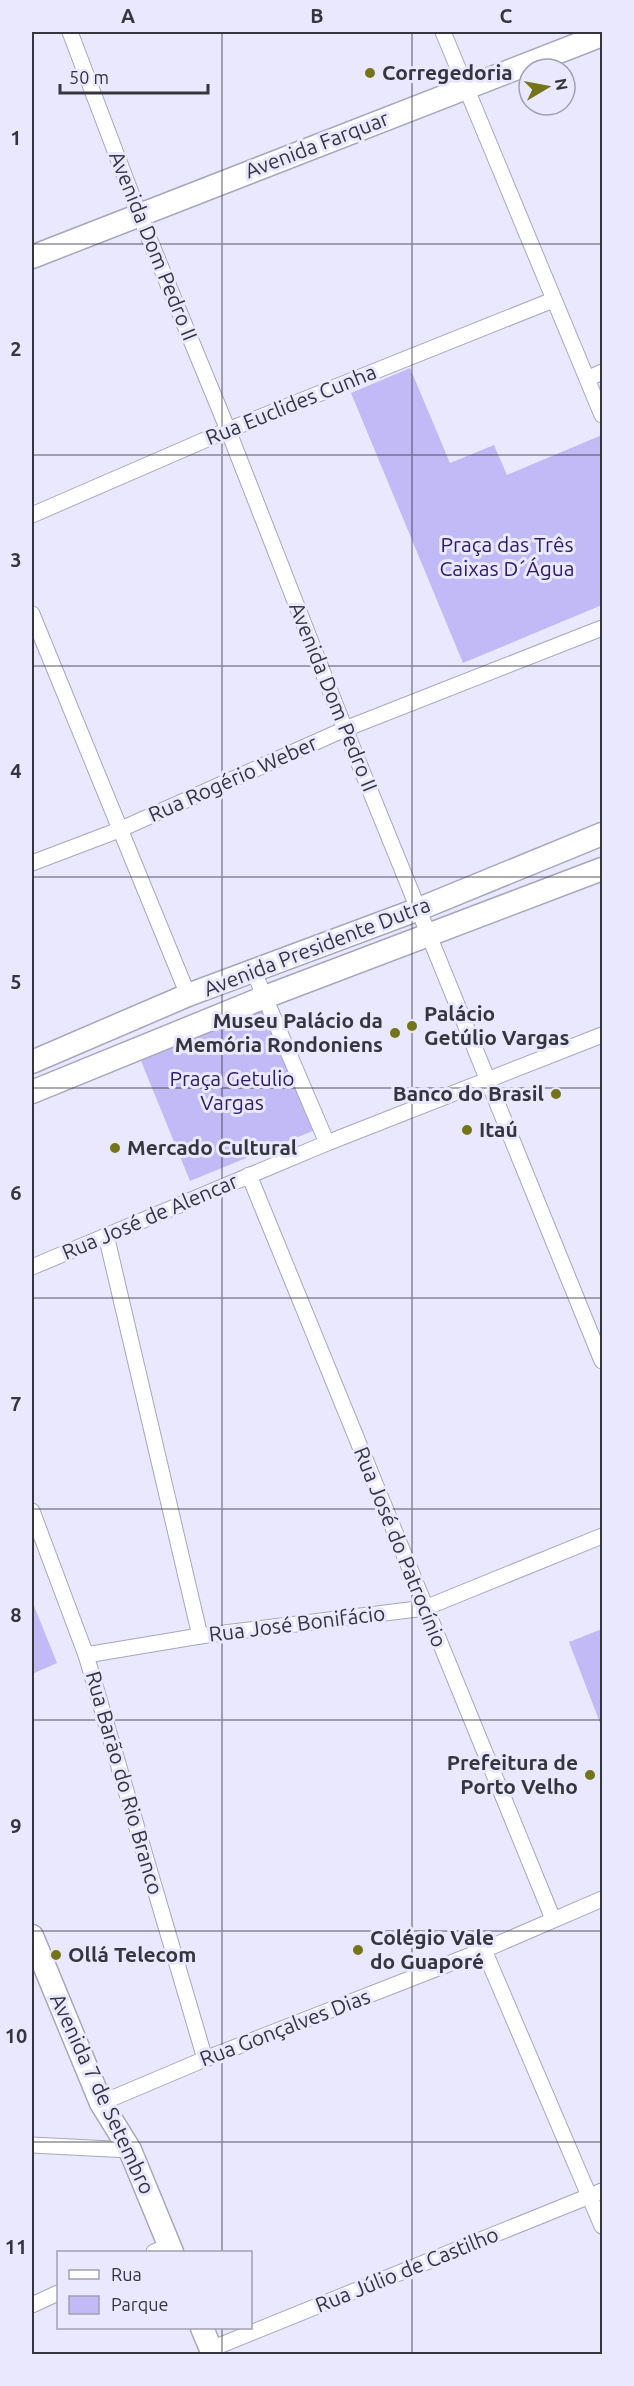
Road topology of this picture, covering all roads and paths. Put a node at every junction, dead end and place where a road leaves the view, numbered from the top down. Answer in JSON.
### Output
{"nodes":[{"id":1,"x":70,"y":32,"type":"edge"},
{"id":2,"x":443,"y":32,"type":"edge"},
{"id":3,"x":603,"y":34,"type":"edge"},
{"id":4,"x":465,"y":87,"type":"junction"},
{"id":5,"x":139,"y":214,"type":"junction"},
{"id":6,"x":32,"y":257,"type":"edge"},
{"id":7,"x":554,"y":300,"type":"junction"},
{"id":8,"x":603,"y":372,"type":"edge"},
{"id":9,"x":587,"y":379,"type":"junction"},
{"id":10,"x":603,"y":415,"type":"edge"},
{"id":11,"x":228,"y":430,"type":"junction"},
{"id":12,"x":32,"y":515,"type":"edge"},
{"id":13,"x":32,"y":614,"type":"edge"},
{"id":14,"x":603,"y":628,"type":"edge"},
{"id":15,"x":345,"y":729,"type":"junction"},
{"id":16,"x":118,"y":830,"type":"junction"},
{"id":17,"x":603,"y":834,"type":"edge"},
{"id":18,"x":32,"y":863,"type":"edge"},
{"id":19,"x":603,"y":869,"type":"edge"},
{"id":20,"x":419,"y":909,"type":"junction"},
{"id":21,"x":429,"y":936,"type":"junction"},
{"id":22,"x":254,"y":972,"type":"junction"},
{"id":23,"x":188,"y":995,"type":"junction"},
{"id":24,"x":265,"y":997,"type":"junction"},
{"id":25,"x":603,"y":1035,"type":"edge"},
{"id":26,"x":32,"y":1062,"type":"edge"},
{"id":27,"x":489,"y":1080,"type":"junction"},
{"id":28,"x":32,"y":1092,"type":"edge"},
{"id":29,"x":327,"y":1143,"type":"junction"},
{"id":30,"x":249,"y":1175,"type":"junction"},
{"id":31,"x":106,"y":1234,"type":"junction"},
{"id":32,"x":32,"y":1267,"type":"edge"},
{"id":33,"x":603,"y":1360,"type":"edge"},
{"id":34,"x":32,"y":1511,"type":"edge"},
{"id":35,"x":603,"y":1536,"type":"edge"},
{"id":36,"x":425,"y":1608,"type":"junction"},
{"id":37,"x":200,"y":1636,"type":"junction"},
{"id":38,"x":86,"y":1655,"type":"junction"},
{"id":39,"x":603,"y":1899,"type":"edge"},
{"id":40,"x":553,"y":1919,"type":"junction"},
{"id":41,"x":32,"y":1936,"type":"edge"},
{"id":42,"x":484,"y":1950,"type":"junction"},
{"id":43,"x":206,"y":2059,"type":"junction"},
{"id":44,"x":101,"y":2103,"type":"junction"},
{"id":45,"x":32,"y":2145,"type":"edge"},
{"id":46,"x":130,"y":2150,"type":"junction"},
{"id":47,"x":596,"y":2193,"type":"edge"},
{"id":48,"x":603,"y":2226,"type":"edge"},
{"id":49,"x":165,"y":2250,"type":"edge"},
{"id":50,"x":57,"y":2293,"type":"edge"},
{"id":51,"x":32,"y":2305,"type":"edge"},
{"id":52,"x":202,"y":2329,"type":"edge"},
{"id":53,"x":212,"y":2352,"type":"edge"}],
"edges":[{"from":1,"to":5,"type":"street","name":"Avenida Dom Pedro II"},
{"from":2,"to":4,"type":"street"},
{"from":3,"to":4,"type":"street","name":"Avenida Farquar"},
{"from":4,"to":5,"type":"street","name":"Avenida Farquar"},
{"from":4,"to":7,"type":"street"},
{"from":5,"to":6,"type":"street","name":"Avenida Farquar"},
{"from":5,"to":11,"type":"street","name":"Avenida Dom Pedro II"},
{"from":7,"to":9,"type":"street"},
{"from":7,"to":11,"type":"street","name":"Rua Euclides Cunha"},
{"from":8,"to":9,"type":"street"},
{"from":9,"to":10,"type":"street"},
{"from":11,"to":12,"type":"street","name":"Rua Euclides Cunha"},
{"from":11,"to":15,"type":"street","name":"Avenida Dom Pedro II"},
{"from":13,"to":16,"type":"street"},
{"from":14,"to":15,"type":"street","name":"Rua Rogério Weber"},
{"from":15,"to":16,"type":"street","name":"Rua Rogério Weber"},
{"from":15,"to":20,"type":"street","name":"Avenida Dom Pedro II"},
{"from":16,"to":18,"type":"street","name":"Rua Rogério Weber"},
{"from":16,"to":23,"type":"street"},
{"from":17,"to":20,"type":"street","name":"Avenida Presidente Dutra"},
{"from":19,"to":21,"type":"street","name":"Avenida Presidente Dutra"},
{"from":20,"to":21,"type":"street","name":"Avenida Dom Pedro II"},
{"from":20,"to":22,"type":"street","name":"Avenida Presidente Dutra"},
{"from":21,"to":24,"type":"street","name":"Avenida Presidente Dutra"},
{"from":21,"to":27,"type":"street","name":"Avenida Dom Pedro II"},
{"from":22,"to":23,"type":"street","name":"Avenida Presidente Dutra"},
{"from":22,"to":24,"type":"street"},
{"from":23,"to":26,"type":"street","name":"Avenida Presidente Dutra"},
{"from":24,"to":28,"type":"street","name":"Avenida Presidente Dutra"},
{"from":24,"to":29,"type":"street"},
{"from":25,"to":27,"type":"street","name":"Rua José de Alencar"},
{"from":27,"to":29,"type":"street","name":"Rua José de Alencar"},
{"from":27,"to":33,"type":"street","name":"Avenida Dom Pedro II"},
{"from":29,"to":30,"type":"street","name":"Rua José de Alencar"},
{"from":30,"to":31,"type":"street","name":"Rua José de Alencar"},
{"from":30,"to":36,"type":"street","name":"Rua José do Patrocínio"},
{"from":31,"to":32,"type":"street","name":"Rua José de Alencar"},
{"from":31,"to":37,"type":"street"},
{"from":34,"to":38,"type":"street","name":"Rua Barão do Rio Branco"},
{"from":35,"to":36,"type":"street","name":"Rua José Bonifácio"},
{"from":36,"to":37,"type":"street","name":"Rua José Bonifácio"},
{"from":36,"to":40,"type":"street","name":"Rua José do Patrocínio"},
{"from":37,"to":38,"type":"street","name":"Rua José Bonifácio"},
{"from":38,"to":43,"type":"street","name":"Rua Barão do Rio Branco"},
{"from":39,"to":40,"type":"street","name":"Rua Gonçalves Dias"},
{"from":40,"to":42,"type":"street","name":"Rua Gonçalves Dias"},
{"from":41,"to":44,"type":"street","name":"Avenida 7 de Setembro"},
{"from":42,"to":43,"type":"street","name":"Rua Gonçalves Dias"},
{"from":42,"to":47,"type":"street"},
{"from":43,"to":44,"type":"street","name":"Rua Gonçalves Dias"},
{"from":44,"to":46,"type":"street","name":"Avenida 7 de Setembro"},
{"from":45,"to":46,"type":"street"},
{"from":46,"to":49,"type":"street","name":"Avenida 7 de Setembro"},
{"from":47,"to":48,"type":"street"},
{"from":47,"to":53,"type":"street","name":"Rua Júlio de Castilho"},
{"from":50,"to":51,"type":"street"},
{"from":52,"to":53,"type":"street"}]}
